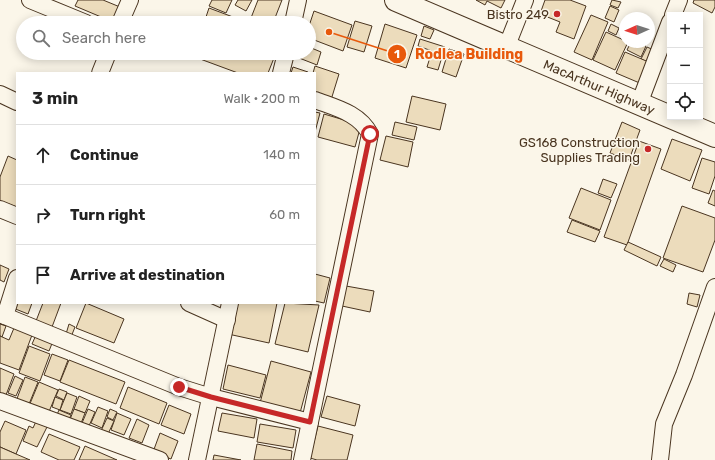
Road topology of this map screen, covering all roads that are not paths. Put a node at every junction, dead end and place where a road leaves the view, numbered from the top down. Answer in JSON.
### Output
{"nodes":[{"id":1,"x":30,"y":0,"type":"edge"},
{"id":2,"x":130,"y":0,"type":"edge"},
{"id":3,"x":298,"y":0,"type":"edge"},
{"id":4,"x":396,"y":0,"type":"edge"},
{"id":5,"x":525,"y":0,"type":"edge"},
{"id":6,"x":679,"y":0,"type":"edge"},
{"id":7,"x":674,"y":12,"type":"edge"},
{"id":8,"x":69,"y":16,"type":"edge"},
{"id":9,"x":123,"y":16,"type":"edge"},
{"id":10,"x":295,"y":16,"type":"edge"},
{"id":11,"x":667,"y":30,"type":"edge"},
{"id":12,"x":506,"y":48,"type":"junction"},
{"id":13,"x":105,"y":60,"type":"edge"},
{"id":14,"x":284,"y":60,"type":"edge"},
{"id":15,"x":100,"y":72,"type":"edge"},
{"id":16,"x":281,"y":72,"type":"edge"},
{"id":17,"x":0,"y":94,"type":"edge"},
{"id":18,"x":316,"y":100,"type":"edge"},
{"id":19,"x":16,"y":102,"type":"edge"},
{"id":20,"x":639,"y":104,"type":"junction"},
{"id":21,"x":715,"y":136,"type":"edge"},
{"id":22,"x":0,"y":209,"type":"edge"},
{"id":23,"x":16,"y":216,"type":"edge"},
{"id":24,"x":16,"y":280,"type":"edge"},
{"id":25,"x":715,"y":288,"type":"edge"},
{"id":26,"x":191,"y":304,"type":"edge"},
{"id":27,"x":230,"y":304,"type":"edge"},
{"id":28,"x":2,"y":315,"type":"edge"},
{"id":29,"x":227,"y":320,"type":"junction"},
{"id":30,"x":211,"y":397,"type":"junction"},
{"id":31,"x":0,"y":401,"type":"edge"},
{"id":32,"x":310,"y":422,"type":"junction"},
{"id":33,"x":160,"y":460,"type":"edge"},
{"id":34,"x":197,"y":460,"type":"edge"},
{"id":35,"x":302,"y":460,"type":"edge"},
{"id":36,"x":660,"y":460,"type":"edge"}],
"edges":[{"from":1,"to":8,"type":"street"},
{"from":2,"to":9,"type":"street"},
{"from":3,"to":10,"type":"street"},
{"from":4,"to":12,"type":"highway","name":"MacArthur Highway"},
{"from":5,"to":12,"type":"street"},
{"from":6,"to":7,"type":"street"},
{"from":11,"to":20,"type":"street"},
{"from":12,"to":20,"type":"highway","name":"MacArthur Highway"},
{"from":13,"to":15,"type":"street"},
{"from":14,"to":16,"type":"street"},
{"from":17,"to":19,"type":"street"},
{"from":18,"to":32,"type":"street"},
{"from":20,"to":21,"type":"highway","name":"MacArthur Highway"},
{"from":22,"to":23,"type":"street"},
{"from":24,"to":28,"type":"street"},
{"from":25,"to":36,"type":"street"},
{"from":26,"to":29,"type":"street"},
{"from":27,"to":29,"type":"street"},
{"from":28,"to":30,"type":"street"},
{"from":29,"to":30,"type":"street"},
{"from":30,"to":32,"type":"street"},
{"from":30,"to":34,"type":"street"},
{"from":31,"to":33,"type":"street"},
{"from":32,"to":35,"type":"street"}]}
